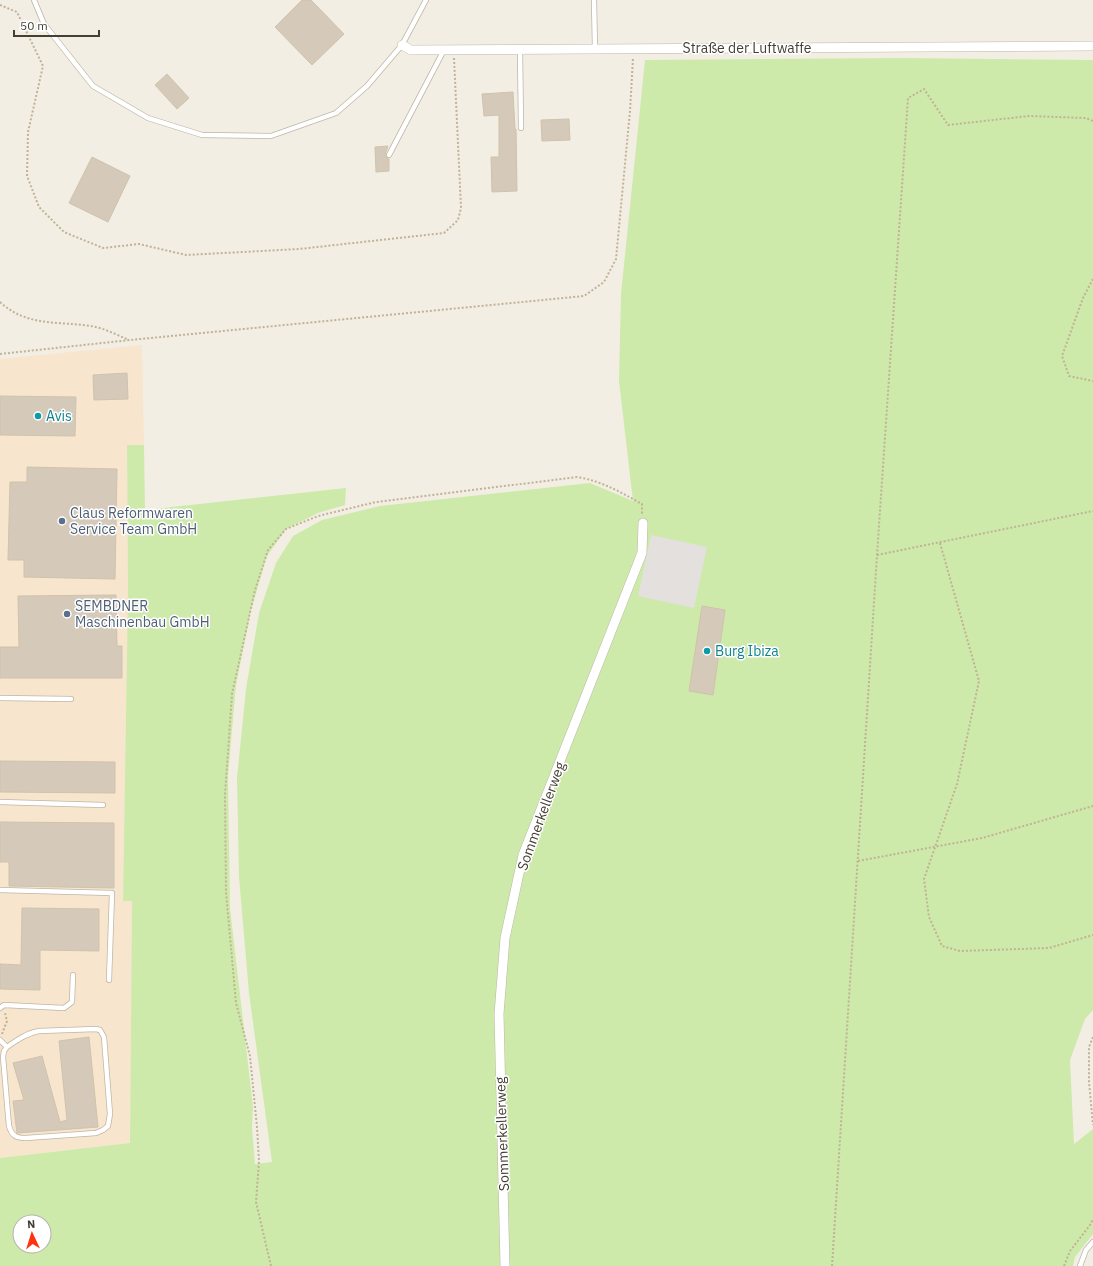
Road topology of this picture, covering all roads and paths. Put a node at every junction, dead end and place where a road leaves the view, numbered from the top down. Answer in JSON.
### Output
{"nodes":[{"id":1,"x":34,"y":0,"type":"edge"},
{"id":2,"x":426,"y":0,"type":"edge"},
{"id":3,"x":594,"y":0,"type":"edge"},
{"id":4,"x":0,"y":5,"type":"edge"},
{"id":5,"x":402,"y":45,"type":"junction"},
{"id":6,"x":1093,"y":46,"type":"edge"},
{"id":7,"x":454,"y":49,"type":"junction"},
{"id":8,"x":520,"y":49,"type":"junction"},
{"id":9,"x":595,"y":49,"type":"junction"},
{"id":10,"x":633,"y":49,"type":"junction"},
{"id":11,"x":444,"y":50,"type":"junction"},
{"id":12,"x":1093,"y":121,"type":"edge"},
{"id":13,"x":521,"y":128,"type":"dead end"},
{"id":14,"x":389,"y":155,"type":"dead end"},
{"id":15,"x":1093,"y":279,"type":"edge"},
{"id":16,"x":0,"y":302,"type":"edge"},
{"id":17,"x":130,"y":340,"type":"junction"},
{"id":18,"x":0,"y":354,"type":"edge"},
{"id":19,"x":1093,"y":381,"type":"edge"},
{"id":20,"x":1093,"y":511,"type":"edge"},
{"id":21,"x":643,"y":523,"type":"joint"},
{"id":22,"x":940,"y":543,"type":"junction"},
{"id":23,"x":877,"y":555,"type":"junction"},
{"id":24,"x":0,"y":698,"type":"edge"},
{"id":25,"x":71,"y":699,"type":"dead end"},
{"id":26,"x":0,"y":802,"type":"edge"},
{"id":27,"x":103,"y":805,"type":"dead end"},
{"id":28,"x":1093,"y":806,"type":"edge"},
{"id":29,"x":935,"y":847,"type":"junction"},
{"id":30,"x":858,"y":861,"type":"junction"},
{"id":31,"x":0,"y":890,"type":"edge"},
{"id":32,"x":1093,"y":936,"type":"edge"},
{"id":33,"x":73,"y":976,"type":"dead end"},
{"id":34,"x":109,"y":980,"type":"dead end"},
{"id":35,"x":1,"y":1007,"type":"edge"},
{"id":36,"x":1093,"y":1037,"type":"edge"},
{"id":37,"x":0,"y":1039,"type":"edge"},
{"id":38,"x":7,"y":1047,"type":"junction"},
{"id":39,"x":1093,"y":1125,"type":"edge"},
{"id":40,"x":1093,"y":1219,"type":"edge"},
{"id":41,"x":1093,"y":1242,"type":"edge"},
{"id":42,"x":271,"y":1266,"type":"edge"},
{"id":43,"x":505,"y":1266,"type":"edge"},
{"id":44,"x":832,"y":1266,"type":"edge"},
{"id":45,"x":1064,"y":1266,"type":"edge"},
{"id":46,"x":1080,"y":1266,"type":"edge"}],
"edges":[{"from":1,"to":5,"type":"lane"},
{"from":2,"to":5,"type":"lane"},
{"from":3,"to":9,"type":"lane"},
{"from":4,"to":7,"type":"path"},
{"from":5,"to":11,"type":"street","name":"Straße der Luftwaffe"},
{"from":6,"to":10,"type":"street","name":"Straße der Luftwaffe"},
{"from":7,"to":8,"type":"street","name":"Straße der Luftwaffe"},
{"from":7,"to":11,"type":"street","name":"Straße der Luftwaffe"},
{"from":8,"to":9,"type":"street","name":"Straße der Luftwaffe"},
{"from":8,"to":13,"type":"lane"},
{"from":9,"to":10,"type":"street","name":"Straße der Luftwaffe"},
{"from":10,"to":17,"type":"path"},
{"from":11,"to":14,"type":"lane"},
{"from":12,"to":23,"type":"path"},
{"from":15,"to":19,"type":"path"},
{"from":16,"to":17,"type":"path"},
{"from":17,"to":18,"type":"path"},
{"from":20,"to":22,"type":"path"},
{"from":21,"to":42,"type":"path"},
{"from":21,"to":43,"type":"street","name":"Sommerkellerweg"},
{"from":22,"to":23,"type":"path"},
{"from":22,"to":29,"type":"path"},
{"from":23,"to":30,"type":"path"},
{"from":24,"to":25,"type":"lane"},
{"from":26,"to":27,"type":"lane"},
{"from":28,"to":29,"type":"path"},
{"from":29,"to":30,"type":"path"},
{"from":29,"to":32,"type":"path"},
{"from":30,"to":44,"type":"path"},
{"from":31,"to":34,"type":"lane"},
{"from":33,"to":35,"type":"lane"},
{"from":35,"to":37,"type":"path"},
{"from":36,"to":39,"type":"path"},
{"from":37,"to":38,"type":"lane"},
{"from":38,"to":38,"type":"lane"},
{"from":40,"to":45,"type":"path"},
{"from":41,"to":46,"type":"lane"}]}
